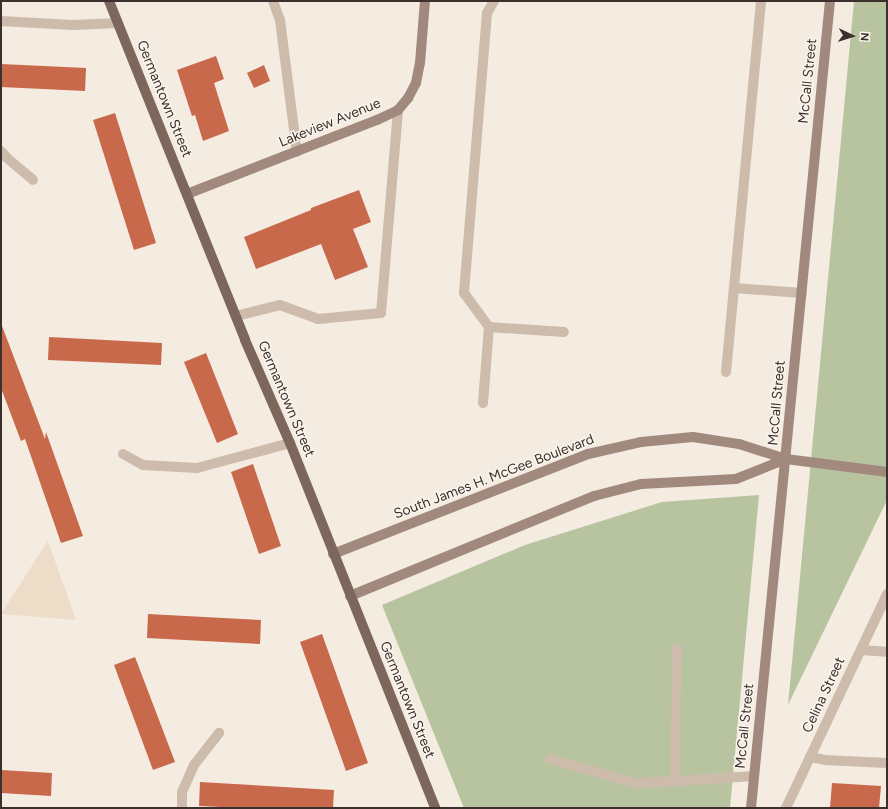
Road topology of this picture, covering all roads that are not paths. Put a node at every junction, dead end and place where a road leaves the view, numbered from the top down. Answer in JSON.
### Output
{"nodes":[{"id":1,"x":109,"y":1,"type":"edge"},
{"id":2,"x":273,"y":1,"type":"edge"},
{"id":3,"x":425,"y":1,"type":"edge"},
{"id":4,"x":494,"y":1,"type":"edge"},
{"id":5,"x":761,"y":1,"type":"edge"},
{"id":6,"x":830,"y":1,"type":"edge"},
{"id":7,"x":1,"y":21,"type":"edge"},
{"id":8,"x":118,"y":23,"type":"junction"},
{"id":9,"x":398,"y":110,"type":"junction"},
{"id":10,"x":1,"y":151,"type":"edge"},
{"id":11,"x":297,"y":152,"type":"junction"},
{"id":12,"x":33,"y":180,"type":"dead end"},
{"id":13,"x":187,"y":194,"type":"junction"},
{"id":14,"x":734,"y":288,"type":"junction"},
{"id":15,"x":802,"y":293,"type":"junction"},
{"id":16,"x":236,"y":316,"type":"junction"},
{"id":17,"x":489,"y":327,"type":"junction"},
{"id":18,"x":564,"y":332,"type":"dead end"},
{"id":19,"x":726,"y":372,"type":"dead end"},
{"id":20,"x":483,"y":403,"type":"dead end"},
{"id":21,"x":290,"y":443,"type":"junction"},
{"id":22,"x":123,"y":454,"type":"dead end"},
{"id":23,"x":786,"y":459,"type":"junction"},
{"id":24,"x":887,"y":472,"type":"edge"},
{"id":25,"x":333,"y":554,"type":"junction"},
{"id":26,"x":887,"y":594,"type":"edge"},
{"id":27,"x":350,"y":596,"type":"junction"},
{"id":28,"x":676,"y":649,"type":"dead end"},
{"id":29,"x":861,"y":650,"type":"junction"},
{"id":30,"x":887,"y":652,"type":"edge"},
{"id":31,"x":219,"y":733,"type":"dead end"},
{"id":32,"x":810,"y":757,"type":"junction"},
{"id":33,"x":550,"y":759,"type":"dead end"},
{"id":34,"x":887,"y":763,"type":"edge"},
{"id":35,"x":754,"y":776,"type":"junction"},
{"id":36,"x":675,"y":781,"type":"junction"},
{"id":37,"x":430,"y":796,"type":"junction"},
{"id":38,"x":182,"y":808,"type":"edge"},
{"id":39,"x":428,"y":808,"type":"edge"},
{"id":40,"x":435,"y":808,"type":"edge"},
{"id":41,"x":751,"y":808,"type":"edge"},
{"id":42,"x":786,"y":808,"type":"edge"}],
"edges":[{"from":1,"to":8,"type":"main road","name":"Germantown Street"},
{"from":2,"to":11,"type":"street"},
{"from":3,"to":9,"type":"street","name":"Lakeview Avenue"},
{"from":4,"to":17,"type":"street"},
{"from":5,"to":14,"type":"street"},
{"from":6,"to":15,"type":"street","name":"McCall Street"},
{"from":7,"to":8,"type":"street"},
{"from":8,"to":13,"type":"main road","name":"Germantown Street"},
{"from":9,"to":11,"type":"street","name":"Lakeview Avenue"},
{"from":9,"to":16,"type":"street"},
{"from":10,"to":12,"type":"street"},
{"from":11,"to":13,"type":"street","name":"Lakeview Avenue"},
{"from":13,"to":16,"type":"main road","name":"Germantown Street"},
{"from":14,"to":15,"type":"street"},
{"from":14,"to":19,"type":"street"},
{"from":15,"to":23,"type":"street","name":"McCall Street"},
{"from":16,"to":21,"type":"main road","name":"Germantown Street"},
{"from":17,"to":18,"type":"street"},
{"from":17,"to":20,"type":"street"},
{"from":21,"to":22,"type":"street"},
{"from":21,"to":25,"type":"main road","name":"Germantown Street"},
{"from":23,"to":24,"type":"street","name":"South James H. McGee Boulevard"},
{"from":23,"to":25,"type":"street","name":"South James H. McGee Boulevard"},
{"from":23,"to":27,"type":"street","name":"South James H. McGee Boulevard"},
{"from":23,"to":35,"type":"street","name":"McCall Street"},
{"from":25,"to":27,"type":"main road","name":"Germantown Street"},
{"from":26,"to":29,"type":"street","name":"Celina Street"},
{"from":27,"to":37,"type":"main road","name":"Germantown Street"},
{"from":28,"to":36,"type":"street"},
{"from":29,"to":30,"type":"street"},
{"from":29,"to":32,"type":"street","name":"Celina Street"},
{"from":31,"to":38,"type":"street"},
{"from":32,"to":34,"type":"street"},
{"from":32,"to":42,"type":"street","name":"Celina Street"},
{"from":33,"to":36,"type":"street"},
{"from":35,"to":36,"type":"street"},
{"from":35,"to":41,"type":"street","name":"McCall Street"},
{"from":37,"to":39,"type":"main road"},
{"from":37,"to":40,"type":"main road","name":"Germantown Street"}]}
